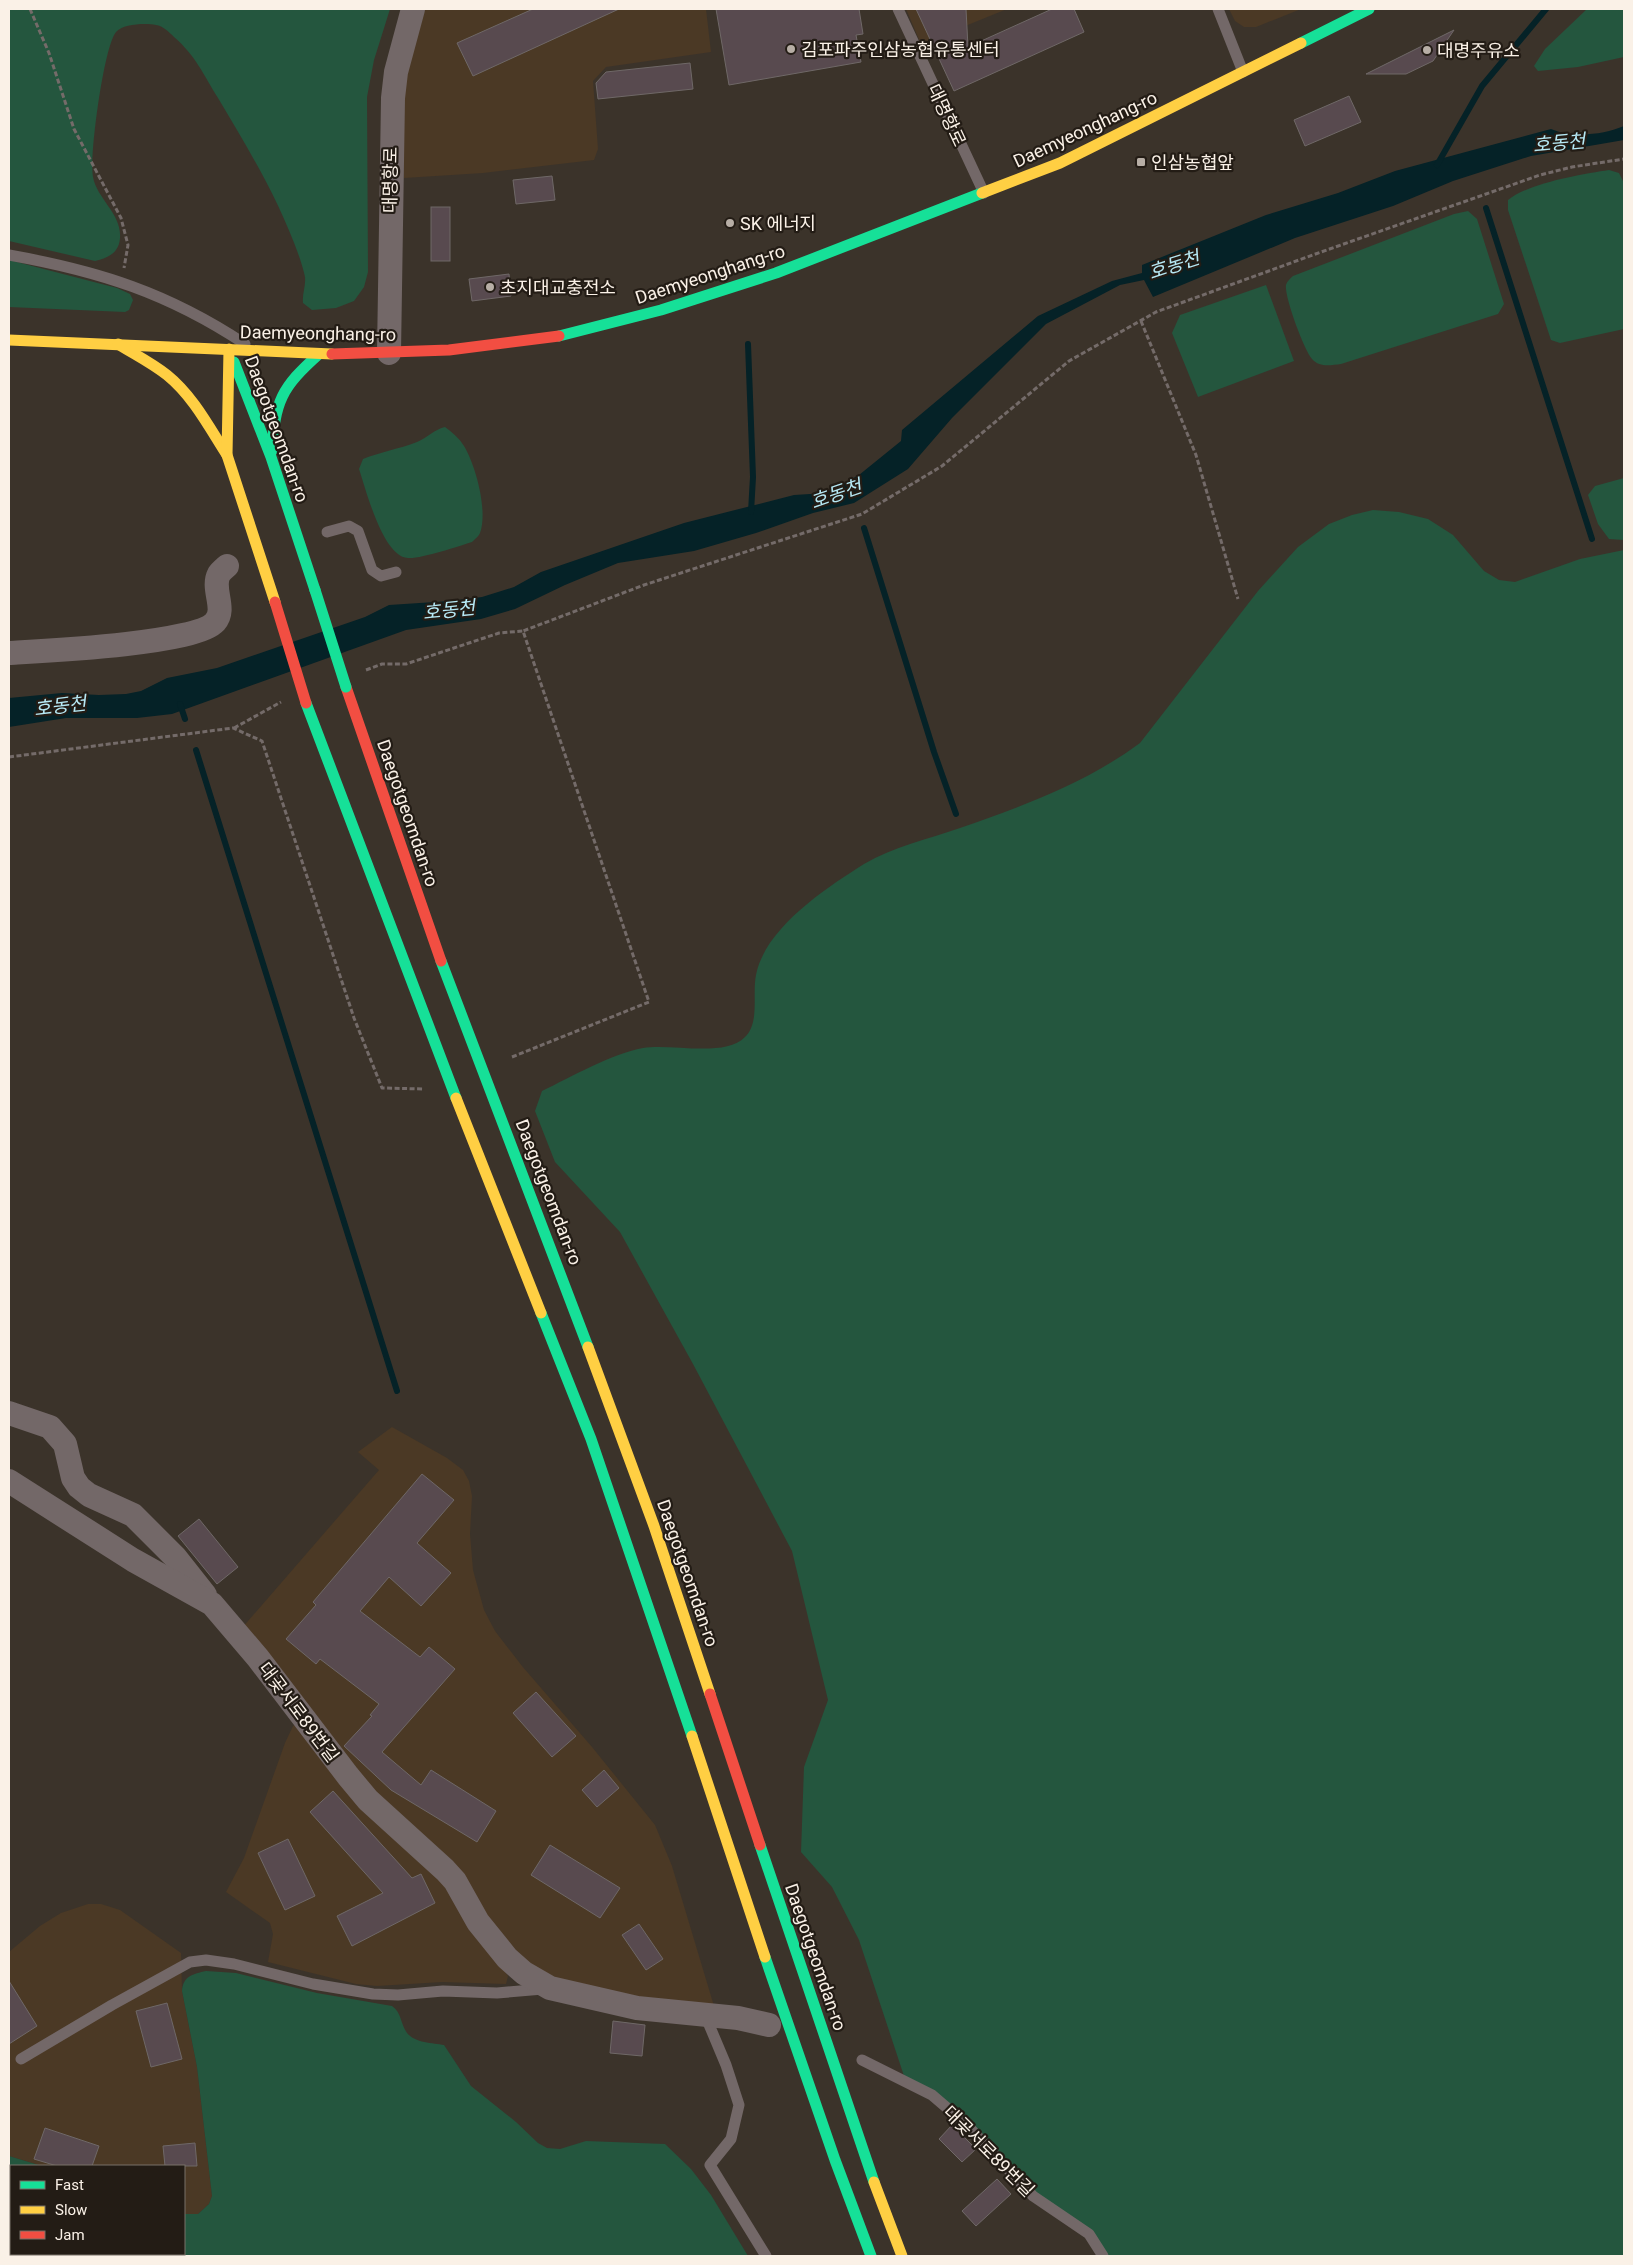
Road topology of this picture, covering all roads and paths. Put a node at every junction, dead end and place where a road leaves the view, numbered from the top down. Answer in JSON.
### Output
{"nodes":[{"id":1,"x":30,"y":9,"type":"edge"},
{"id":2,"x":413,"y":9,"type":"edge"},
{"id":3,"x":898,"y":9,"type":"edge"},
{"id":4,"x":1218,"y":9,"type":"edge"},
{"id":5,"x":1369,"y":9,"type":"edge"},
{"id":6,"x":1243,"y":72,"type":"junction"},
{"id":7,"x":1624,"y":159,"type":"edge"},
{"id":8,"x":984,"y":192,"type":"junction"},
{"id":9,"x":9,"y":255,"type":"edge"},
{"id":10,"x":120,"y":281,"type":"junction"},
{"id":11,"x":1141,"y":321,"type":"junction"},
{"id":12,"x":9,"y":340,"type":"edge"},
{"id":13,"x":116,"y":343,"type":"junction"},
{"id":14,"x":229,"y":349,"type":"junction"},
{"id":15,"x":255,"y":350,"type":"junction"},
{"id":16,"x":388,"y":353,"type":"junction"},
{"id":17,"x":319,"y":354,"type":"junction"},
{"id":18,"x":227,"y":455,"type":"junction"},
{"id":19,"x":271,"y":457,"type":"junction"},
{"id":20,"x":327,"y":532,"type":"dead end"},
{"id":21,"x":227,"y":566,"type":"dead end"},
{"id":22,"x":396,"y":572,"type":"dead end"},
{"id":23,"x":1238,"y":599,"type":"dead end"},
{"id":24,"x":523,"y":631,"type":"junction"},
{"id":25,"x":9,"y":653,"type":"edge"},
{"id":26,"x":364,"y":670,"type":"dead end"},
{"id":27,"x":285,"y":699,"type":"dead end"},
{"id":28,"x":233,"y":728,"type":"junction"},
{"id":29,"x":9,"y":757,"type":"edge"},
{"id":30,"x":512,"y":1058,"type":"dead end"},
{"id":31,"x":422,"y":1089,"type":"dead end"},
{"id":32,"x":9,"y":1413,"type":"edge"},
{"id":33,"x":9,"y":1481,"type":"edge"},
{"id":34,"x":212,"y":1604,"type":"junction"},
{"id":35,"x":550,"y":1988,"type":"junction"},
{"id":36,"x":705,"y":2015,"type":"junction"},
{"id":37,"x":769,"y":2025,"type":"dead end"},
{"id":38,"x":21,"y":2059,"type":"dead end"},
{"id":39,"x":862,"y":2060,"type":"dead end"},
{"id":40,"x":766,"y":2256,"type":"edge"},
{"id":41,"x":871,"y":2256,"type":"edge"},
{"id":42,"x":902,"y":2256,"type":"edge"},
{"id":43,"x":1103,"y":2256,"type":"edge"}],
"edges":[{"from":1,"to":10,"type":"path"},
{"from":2,"to":16,"type":"street","name":"대명항로"},
{"from":3,"to":8,"type":"lane","name":"대명항로"},
{"from":4,"to":6,"type":"lane"},
{"from":5,"to":6,"type":"main road","name":"Daemyeonghang-ro"},
{"from":6,"to":8,"type":"main road","name":"Daemyeonghang-ro"},
{"from":7,"to":11,"type":"path"},
{"from":8,"to":16,"type":"main road","name":"Daemyeonghang-ro"},
{"from":9,"to":10,"type":"lane"},
{"from":10,"to":15,"type":"lane"},
{"from":11,"to":23,"type":"path"},
{"from":11,"to":24,"type":"path"},
{"from":12,"to":13,"type":"main road","name":"Daemyeonghang-ro"},
{"from":13,"to":14,"type":"main road","name":"Daemyeonghang-ro"},
{"from":13,"to":18,"type":"main road"},
{"from":14,"to":15,"type":"main road","name":"Daemyeonghang-ro"},
{"from":14,"to":18,"type":"main road","name":"Daegotgeomdan-ro"},
{"from":14,"to":19,"type":"main road","name":"Daegotgeomdan-ro"},
{"from":15,"to":17,"type":"main road","name":"Daemyeonghang-ro"},
{"from":16,"to":17,"type":"main road","name":"Daemyeonghang-ro"},
{"from":17,"to":19,"type":"main road"},
{"from":18,"to":41,"type":"main road","name":"Daegotgeomdan-ro","bridge":true},
{"from":19,"to":42,"type":"main road","name":"Daegotgeomdan-ro","bridge":true},
{"from":20,"to":22,"type":"lane"},
{"from":21,"to":25,"type":"street"},
{"from":24,"to":26,"type":"path"},
{"from":24,"to":30,"type":"path"},
{"from":27,"to":28,"type":"path"},
{"from":28,"to":29,"type":"path"},
{"from":28,"to":31,"type":"path"},
{"from":32,"to":34,"type":"street"},
{"from":33,"to":34,"type":"street","name":"대곶서로89번길"},
{"from":34,"to":35,"type":"street","name":"대곶서로89번길"},
{"from":35,"to":36,"type":"street","name":"대곶서로89번길"},
{"from":35,"to":38,"type":"lane","name":"대곶서로89번길"},
{"from":36,"to":37,"type":"street","name":"대곶서로89번길"},
{"from":36,"to":40,"type":"lane"},
{"from":39,"to":43,"type":"lane","name":"대곶서로89번길"}]}
